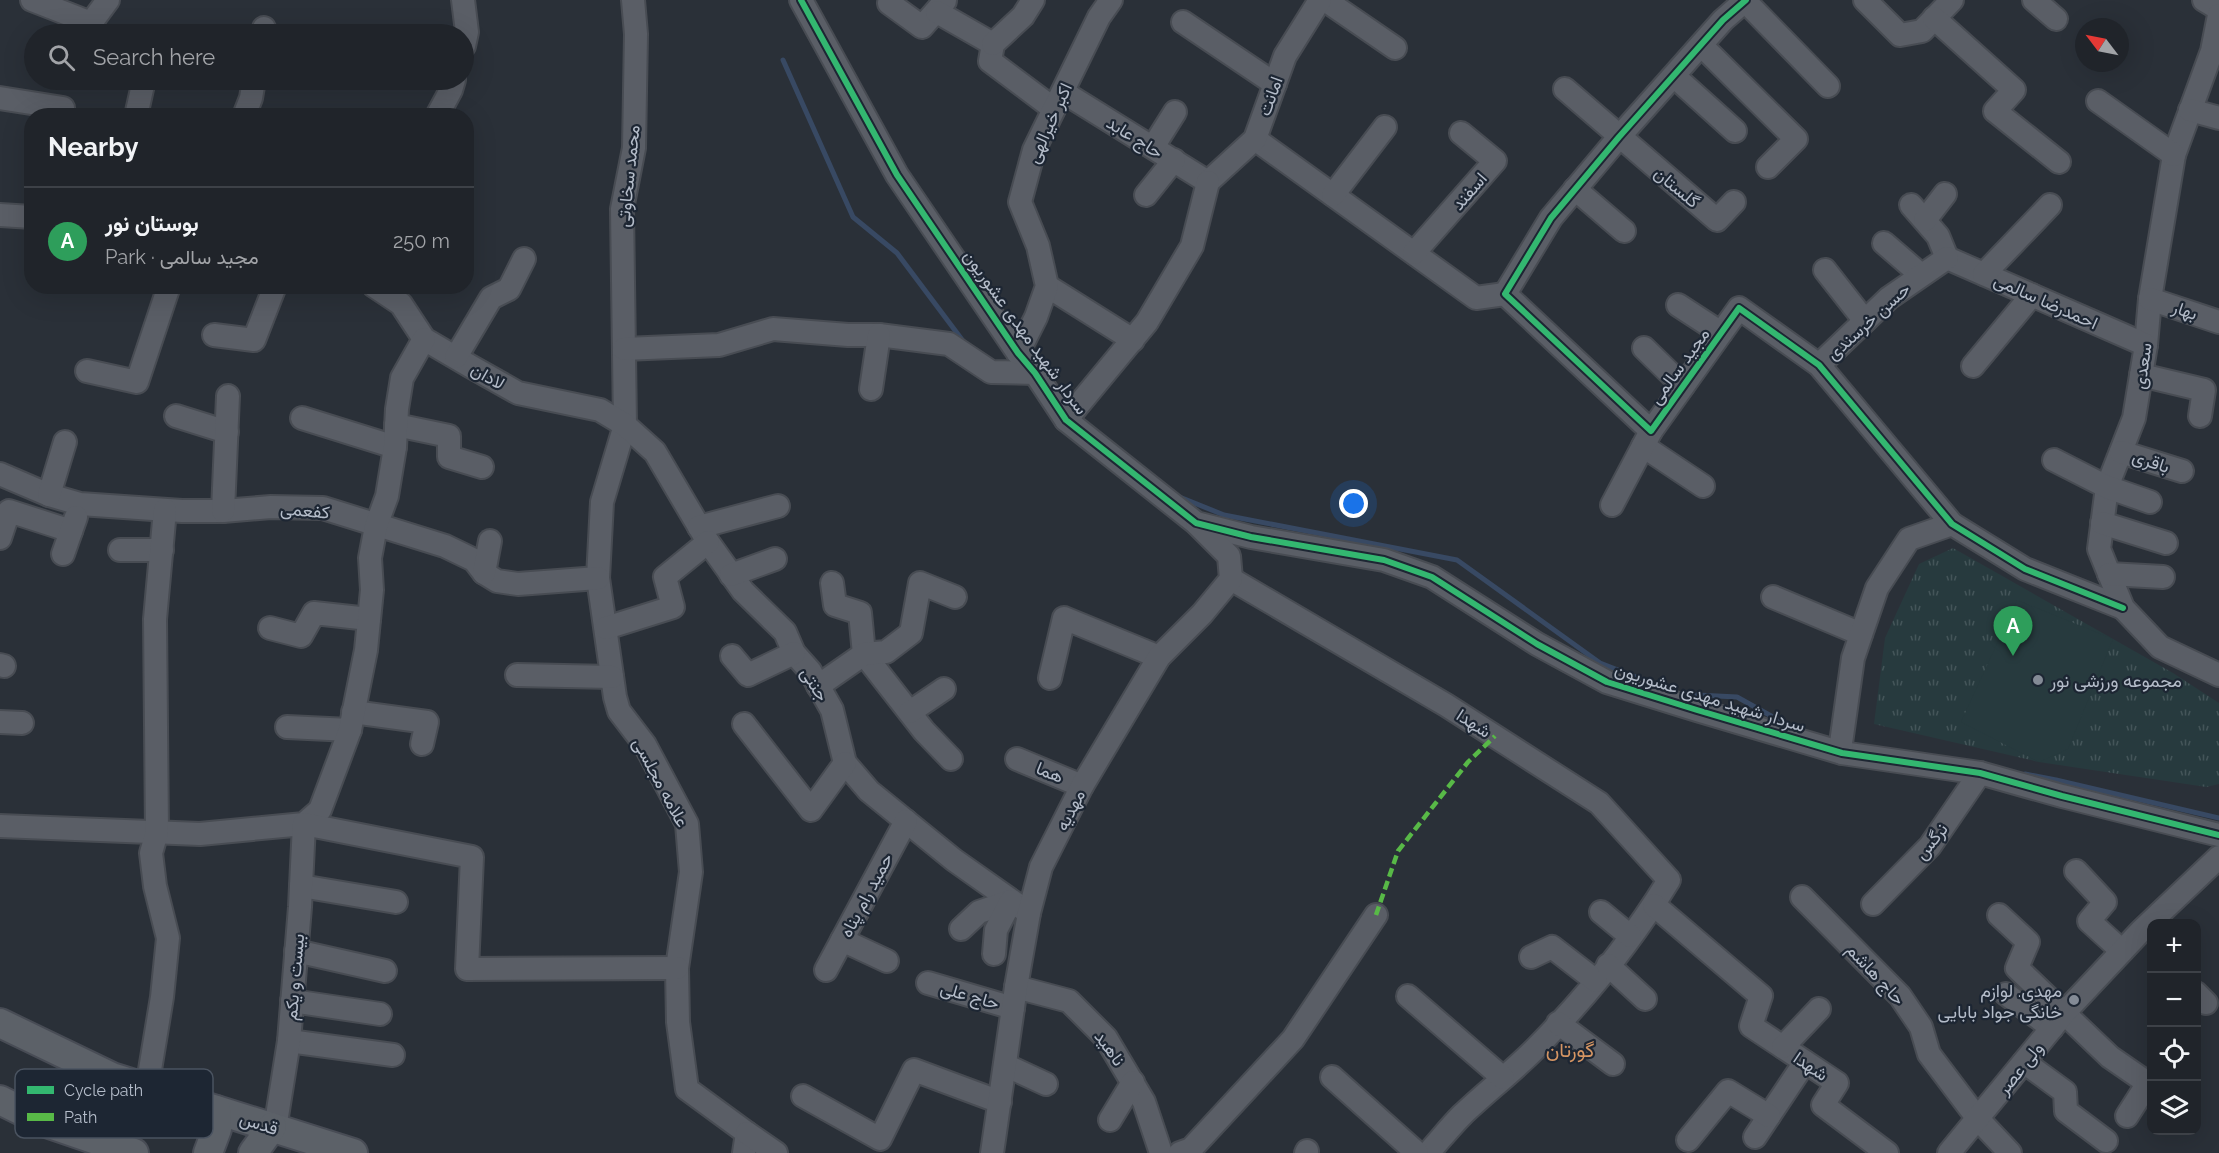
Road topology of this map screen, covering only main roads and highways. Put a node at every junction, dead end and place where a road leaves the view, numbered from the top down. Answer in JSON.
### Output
{"nodes":[{"id":1,"x":0,"y":1023,"type":"edge"},
{"id":2,"x":95,"y":1069,"type":"edge"},
{"id":3,"x":0,"y":1100,"type":"edge"},
{"id":4,"x":15,"y":1108,"type":"edge"},
{"id":5,"x":213,"y":1109,"type":"edge"},
{"id":6,"x":216,"y":1110,"type":"junction"},
{"id":7,"x":273,"y":1128,"type":"junction"},
{"id":8,"x":81,"y":1145,"type":"edge"},
{"id":9,"x":134,"y":1153,"type":"edge"},
{"id":10,"x":208,"y":1153,"type":"edge"},
{"id":11,"x":254,"y":1153,"type":"edge"},
{"id":12,"x":353,"y":1153,"type":"edge"}],
"edges":[{"from":1,"to":2,"type":"main road","name":"قدس"},
{"from":3,"to":4,"type":"main road"},
{"from":5,"to":6,"type":"main road","name":"قدس"},
{"from":6,"to":7,"type":"main road","name":"قدس"},
{"from":6,"to":10,"type":"main road"},
{"from":7,"to":11,"type":"main road"},
{"from":7,"to":12,"type":"main road","name":"قدس"},
{"from":8,"to":9,"type":"main road"}]}
